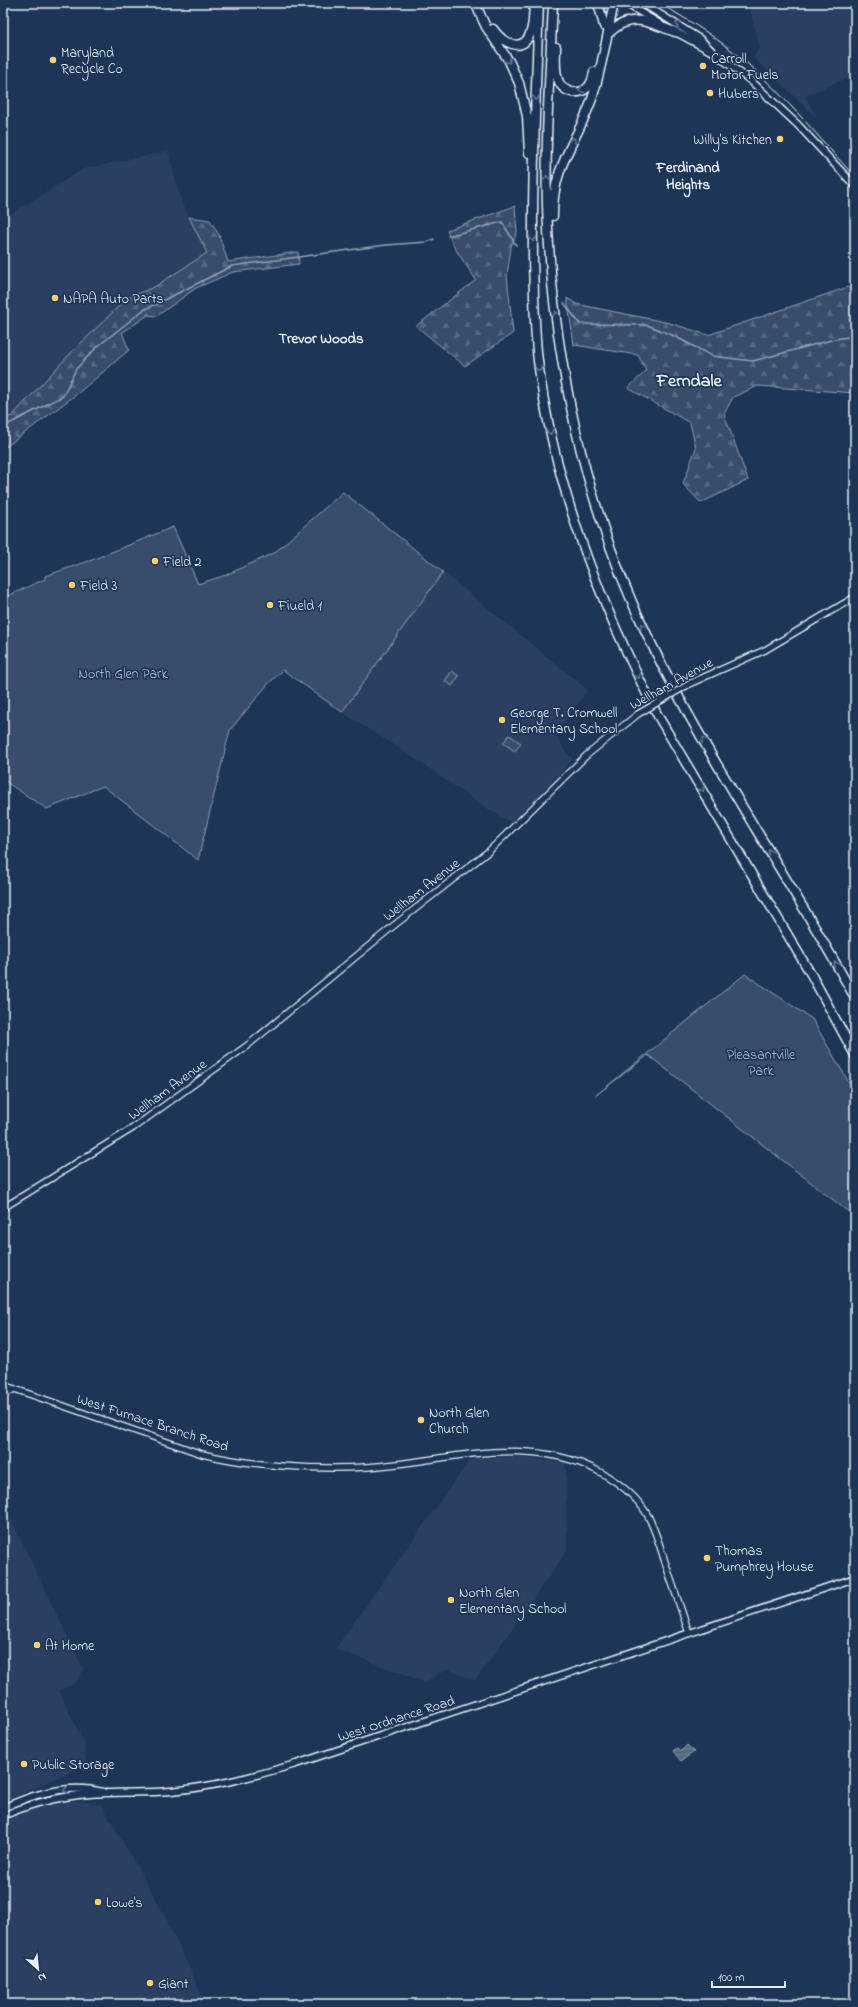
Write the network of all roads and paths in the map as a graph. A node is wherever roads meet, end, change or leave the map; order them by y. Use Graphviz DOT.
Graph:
graph roads {
  1 [pos="475,3"];
  2 [pos="481,3"];
  3 [pos="534,3"];
  4 [pos="539,3"];
  5 [pos="553,3"];
  6 [pos="598,3"];
  7 [pos="609,3"];
  8 [pos="614,3"];
  9 [pos="624,3"];
  10 [pos="642,3"];
  11 [pos="604,26"];
  12 [pos="675,32"];
  13 [pos="607,35"];
  14 [pos="714,53"];
  15 [pos="855,186"];
  16 [pos="533,200"];
  17 [pos="550,259"];
  18 [pos="855,597"];
  19 [pos="855,998"];
  20 [pos="855,1055"];
  21 [pos="3,1208"];
  22 [pos="3,1385"];
  23 [pos="14,1389"];
  24 [pos="3,1395"];
  25 [pos="855,1578"];
  26 [pos="689,1633"];
  27 [pos="105,1793"];
  28 [pos="3,1808"];
  29 [pos="3,1816"];
  1 -- 16 [label="highway, one-way"];
  2 -- 3 [label="highway"];
  4 -- 16 [label="highway, one-way"];
  11 -- 5 [label="highway, one-way"];
  17 -- 5 [label="highway, one-way"];
  6 -- 11 [label="highway"];
  7 -- 11 [label="highway"];
  8 -- 13 [label="highway"];
  9 -- 12 [label="main road"];
  14 -- 10 [label="main road, one-way"];
  12 -- 13 [label="highway"];
  12 -- 14 [label="main road"];
  17 -- 13 [label="highway, one-way"];
  14 -- 15 [label="main road"];
  16 -- 20 [label="highway, one-way"];
  19 -- 17 [label="highway, one-way"];
  18 -- 21 [label="street, Wellham Avenue, bridge"];
  22 -- 23 [label="street, West Furnace Branch Road"];
  23 -- 24 [label="street"];
  23 -- 26 [label="street, West Furnace Branch Road"];
  25 -- 26 [label="main road"];
  26 -- 27 [label="main road, West Ordnance Road"];
  27 -- 28 [label="main road, West Ordnance Road, one-way"];
  27 -- 29 [label="main road, West Ordnance Road"];
}
